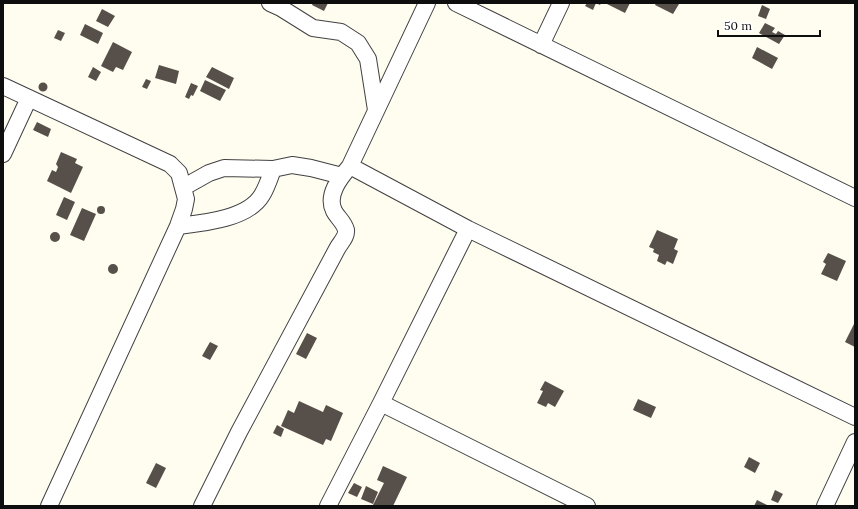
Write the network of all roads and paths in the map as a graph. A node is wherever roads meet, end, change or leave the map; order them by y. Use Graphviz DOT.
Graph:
graph roads {
  1 [pos="427,3"];
  2 [pos="456,3"];
  3 [pos="561,3"];
  4 [pos="278,5"];
  5 [pos="541,45"];
  6 [pos="3,86"];
  7 [pos="29,98"];
  8 [pos="376,110"];
  9 [pos="3,154"];
  10 [pos="273,169"];
  11 [pos="346,171"];
  12 [pos="184,187"];
  13 [pos="855,198"];
  14 [pos="178,226"];
  15 [pos="468,228"];
  16 [pos="381,403"];
  17 [pos="855,417"];
  18 [pos="855,442"];
  19 [pos="49,506"];
  20 [pos="202,506"];
  21 [pos="328,506"];
  22 [pos="587,506"];
  23 [pos="825,506"];
  1 -- 8 [label="street"];
  2 -- 5 [label="street"];
  3 -- 5 [label="street"];
  4 -- 8 [label="street"];
  5 -- 13 [label="street"];
  6 -- 7 [label="street"];
  7 -- 9 [label="street"];
  7 -- 12 [label="street"];
  8 -- 11 [label="street"];
  10 -- 11 [label="street"];
  10 -- 12 [label="street"];
  10 -- 14 [label="street"];
  11 -- 15 [label="street"];
  11 -- 20 [label="street"];
  12 -- 14 [label="street"];
  14 -- 19 [label="street"];
  15 -- 16 [label="street"];
  15 -- 17 [label="street"];
  16 -- 21 [label="street"];
  16 -- 22 [label="street"];
  18 -- 23 [label="street"];
}
